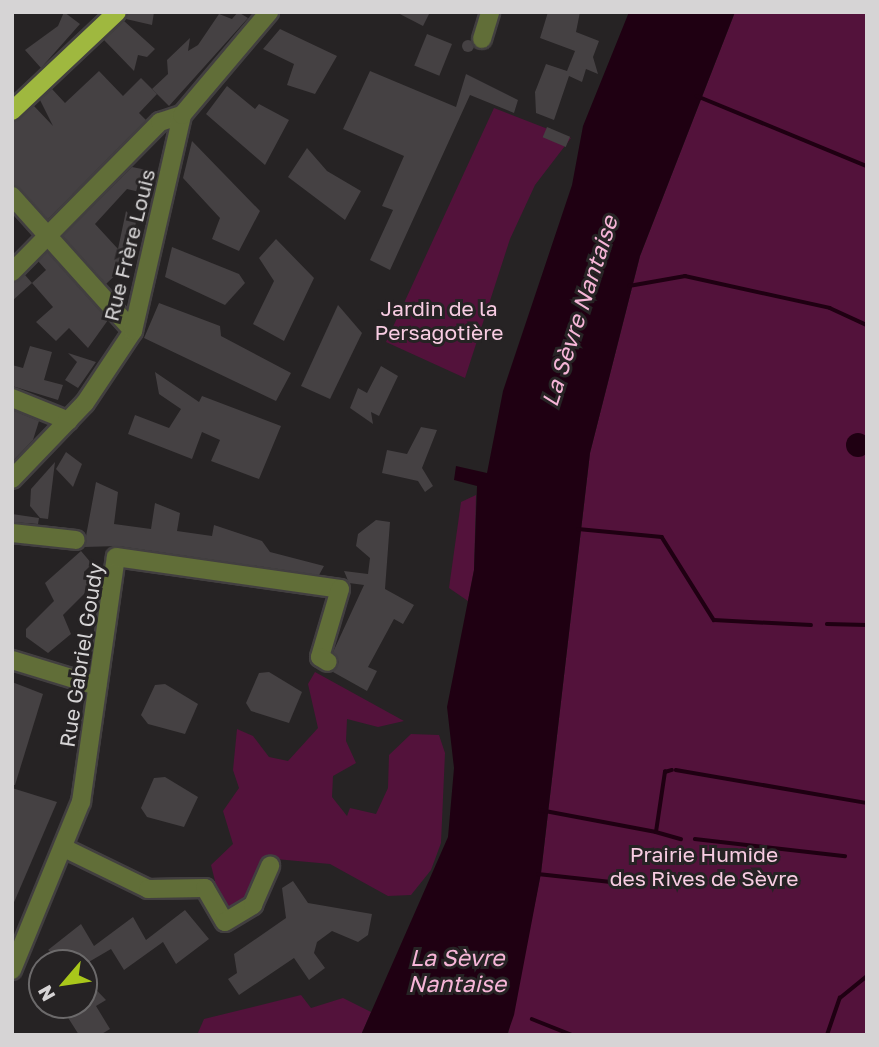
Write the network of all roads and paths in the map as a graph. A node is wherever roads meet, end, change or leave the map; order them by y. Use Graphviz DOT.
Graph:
graph roads {
  1 [pos="269,12"];
  2 [pos="490,12"];
  3 [pos="108,15"];
  4 [pos="482,39"];
  5 [pos="12,111"];
  6 [pos="182,115"];
  7 [pos="12,196"];
  8 [pos="50,237"];
  9 [pos="12,272"];
  10 [pos="133,331"];
  11 [pos="12,398"];
  12 [pos="69,421"];
  13 [pos="12,479"];
  14 [pos="12,533"];
  15 [pos="76,540"];
  16 [pos="12,660"];
  17 [pos="328,663"];
  18 [pos="97,686"];
  19 [pos="64,848"];
  20 [pos="270,866"];
  21 [pos="12,970"];
  1 -- 6 [label="street, Rue Frère Louis"];
  2 -- 4 [label="street"];
  3 -- 5 [label="main road"];
  6 -- 8 [label="street"];
  6 -- 10 [label="street, Rue Frère Louis"];
  7 -- 8 [label="street"];
  8 -- 9 [label="street"];
  8 -- 10 [label="street"];
  10 -- 12 [label="street, Rue Frère Louis"];
  11 -- 12 [label="street"];
  12 -- 13 [label="street, Rue Frère Louis"];
  14 -- 15 [label="street"];
  16 -- 18 [label="street"];
  17 -- 18 [label="street, Rue Gabriel Goudy"];
  18 -- 19 [label="street, Rue Gabriel Goudy"];
  19 -- 20 [label="street"];
  19 -- 21 [label="street, Rue Gabriel Goudy"];
}
